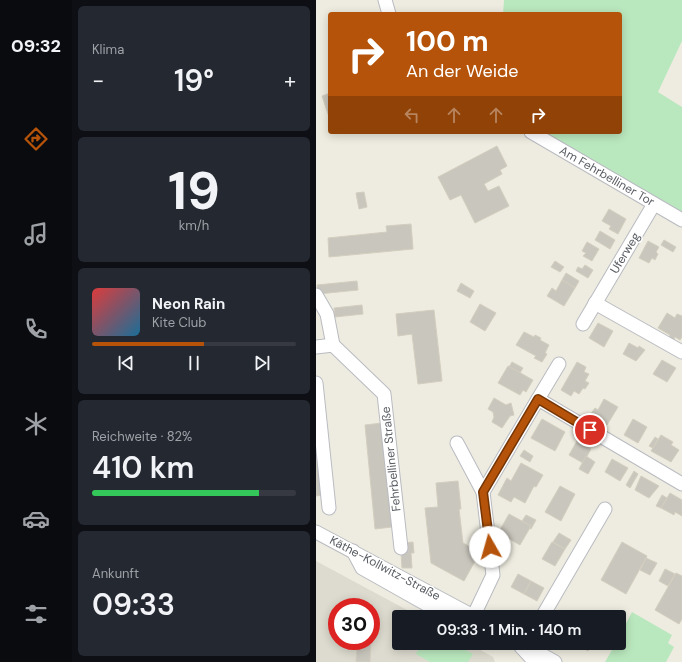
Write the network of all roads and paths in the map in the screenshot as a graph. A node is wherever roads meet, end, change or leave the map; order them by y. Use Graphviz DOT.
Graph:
graph roads {
  1 [pos="385,0"];
  2 [pos="388,12"];
  3 [pos="534,134"];
  4 [pos="654,204"];
  5 [pos="682,220"];
  6 [pos="316,295"];
  7 [pos="595,303"];
  8 [pos="583,324"];
  9 [pos="333,345"];
  10 [pos="316,347"];
  11 [pos="682,352"];
  12 [pos="559,364"];
  13 [pos="316,383"];
  14 [pos="538,399"];
  15 [pos="457,443"];
  16 [pos="682,484"];
  17 [pos="483,492"];
  18 [pos="329,508"];
  19 [pos="605,509"];
  20 [pos="316,533"];
  21 [pos="400,548"];
  22 [pos="353,551"];
  23 [pos="437,610"];
  24 [pos="461,610"];
  25 [pos="477,610"];
  26 [pos="546,610"];
  27 [pos="527,650"];
  28 [pos="534,650"];
  29 [pos="535,662"];
  30 [pos="555,662"];
  1 -- 2 [label="street"];
  3 -- 4 [label="street, Am Fehrbelliner Tor"];
  4 -- 5 [label="street, Am Fehrbelliner Tor"];
  4 -- 7 [label="street, Uferweg"];
  6 -- 9 [label="street"];
  7 -- 8 [label="street, Uferweg"];
  7 -- 11 [label="street"];
  9 -- 10 [label="street"];
  9 -- 21 [label="street, Fehrbelliner Straße"];
  12 -- 14 [label="street"];
  13 -- 18 [label="street"];
  14 -- 16 [label="street"];
  14 -- 17 [label="street"];
  15 -- 17 [label="street"];
  17 -- 25 [label="street"];
  19 -- 26 [label="street"];
  20 -- 22 [label="street, Käthe-Kollwitz-Straße"];
  22 -- 23 [label="street"];
  22 -- 24 [label="street, Käthe-Kollwitz-Straße"];
  27 -- 29 [label="street"];
  28 -- 30 [label="street"];
}
